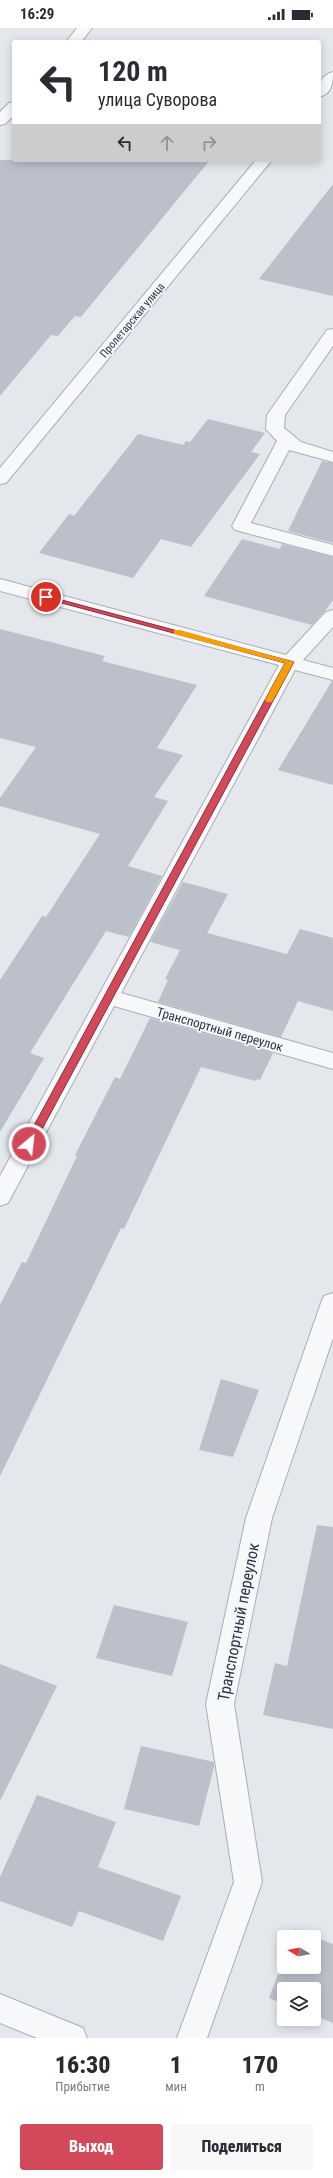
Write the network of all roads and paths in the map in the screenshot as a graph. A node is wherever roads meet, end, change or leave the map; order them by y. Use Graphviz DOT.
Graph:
graph roads {
  1 [pos="86,28"];
  2 [pos="74,40"];
  3 [pos="333,76"];
  4 [pos="321,91"];
  5 [pos="12,108"];
  6 [pos="0,121"];
  7 [pos="262,162"];
  8 [pos="333,334"];
  9 [pos="285,442"];
  10 [pos="333,457"];
  11 [pos="0,479"];
  12 [pos="333,551"];
  13 [pos="0,585"];
  14 [pos="333,616"];
  15 [pos="290,662"];
  16 [pos="333,674"];
  17 [pos="108,997"];
  18 [pos="333,1061"];
  19 [pos="0,1197"];
  20 [pos="333,1303"];
  21 [pos="0,2008"];
  22 [pos="72,2038"];
  23 [pos="192,2038"];
  1 -- 2 [label="street"];
  3 -- 4 [label="street"];
  5 -- 6 [label="street"];
  7 -- 11 [label="street, Пролетарская улица"];
  8 -- 9 [label="street"];
  9 -- 10 [label="street"];
  9 -- 12 [label="street"];
  13 -- 15 [label="street"];
  14 -- 15 [label="street"];
  15 -- 16 [label="street"];
  15 -- 17 [label="street"];
  17 -- 18 [label="street, Транспортный переулок"];
  17 -- 19 [label="street"];
  20 -- 23 [label="street, Транспортный переулок"];
  21 -- 22 [label="street"];
}
